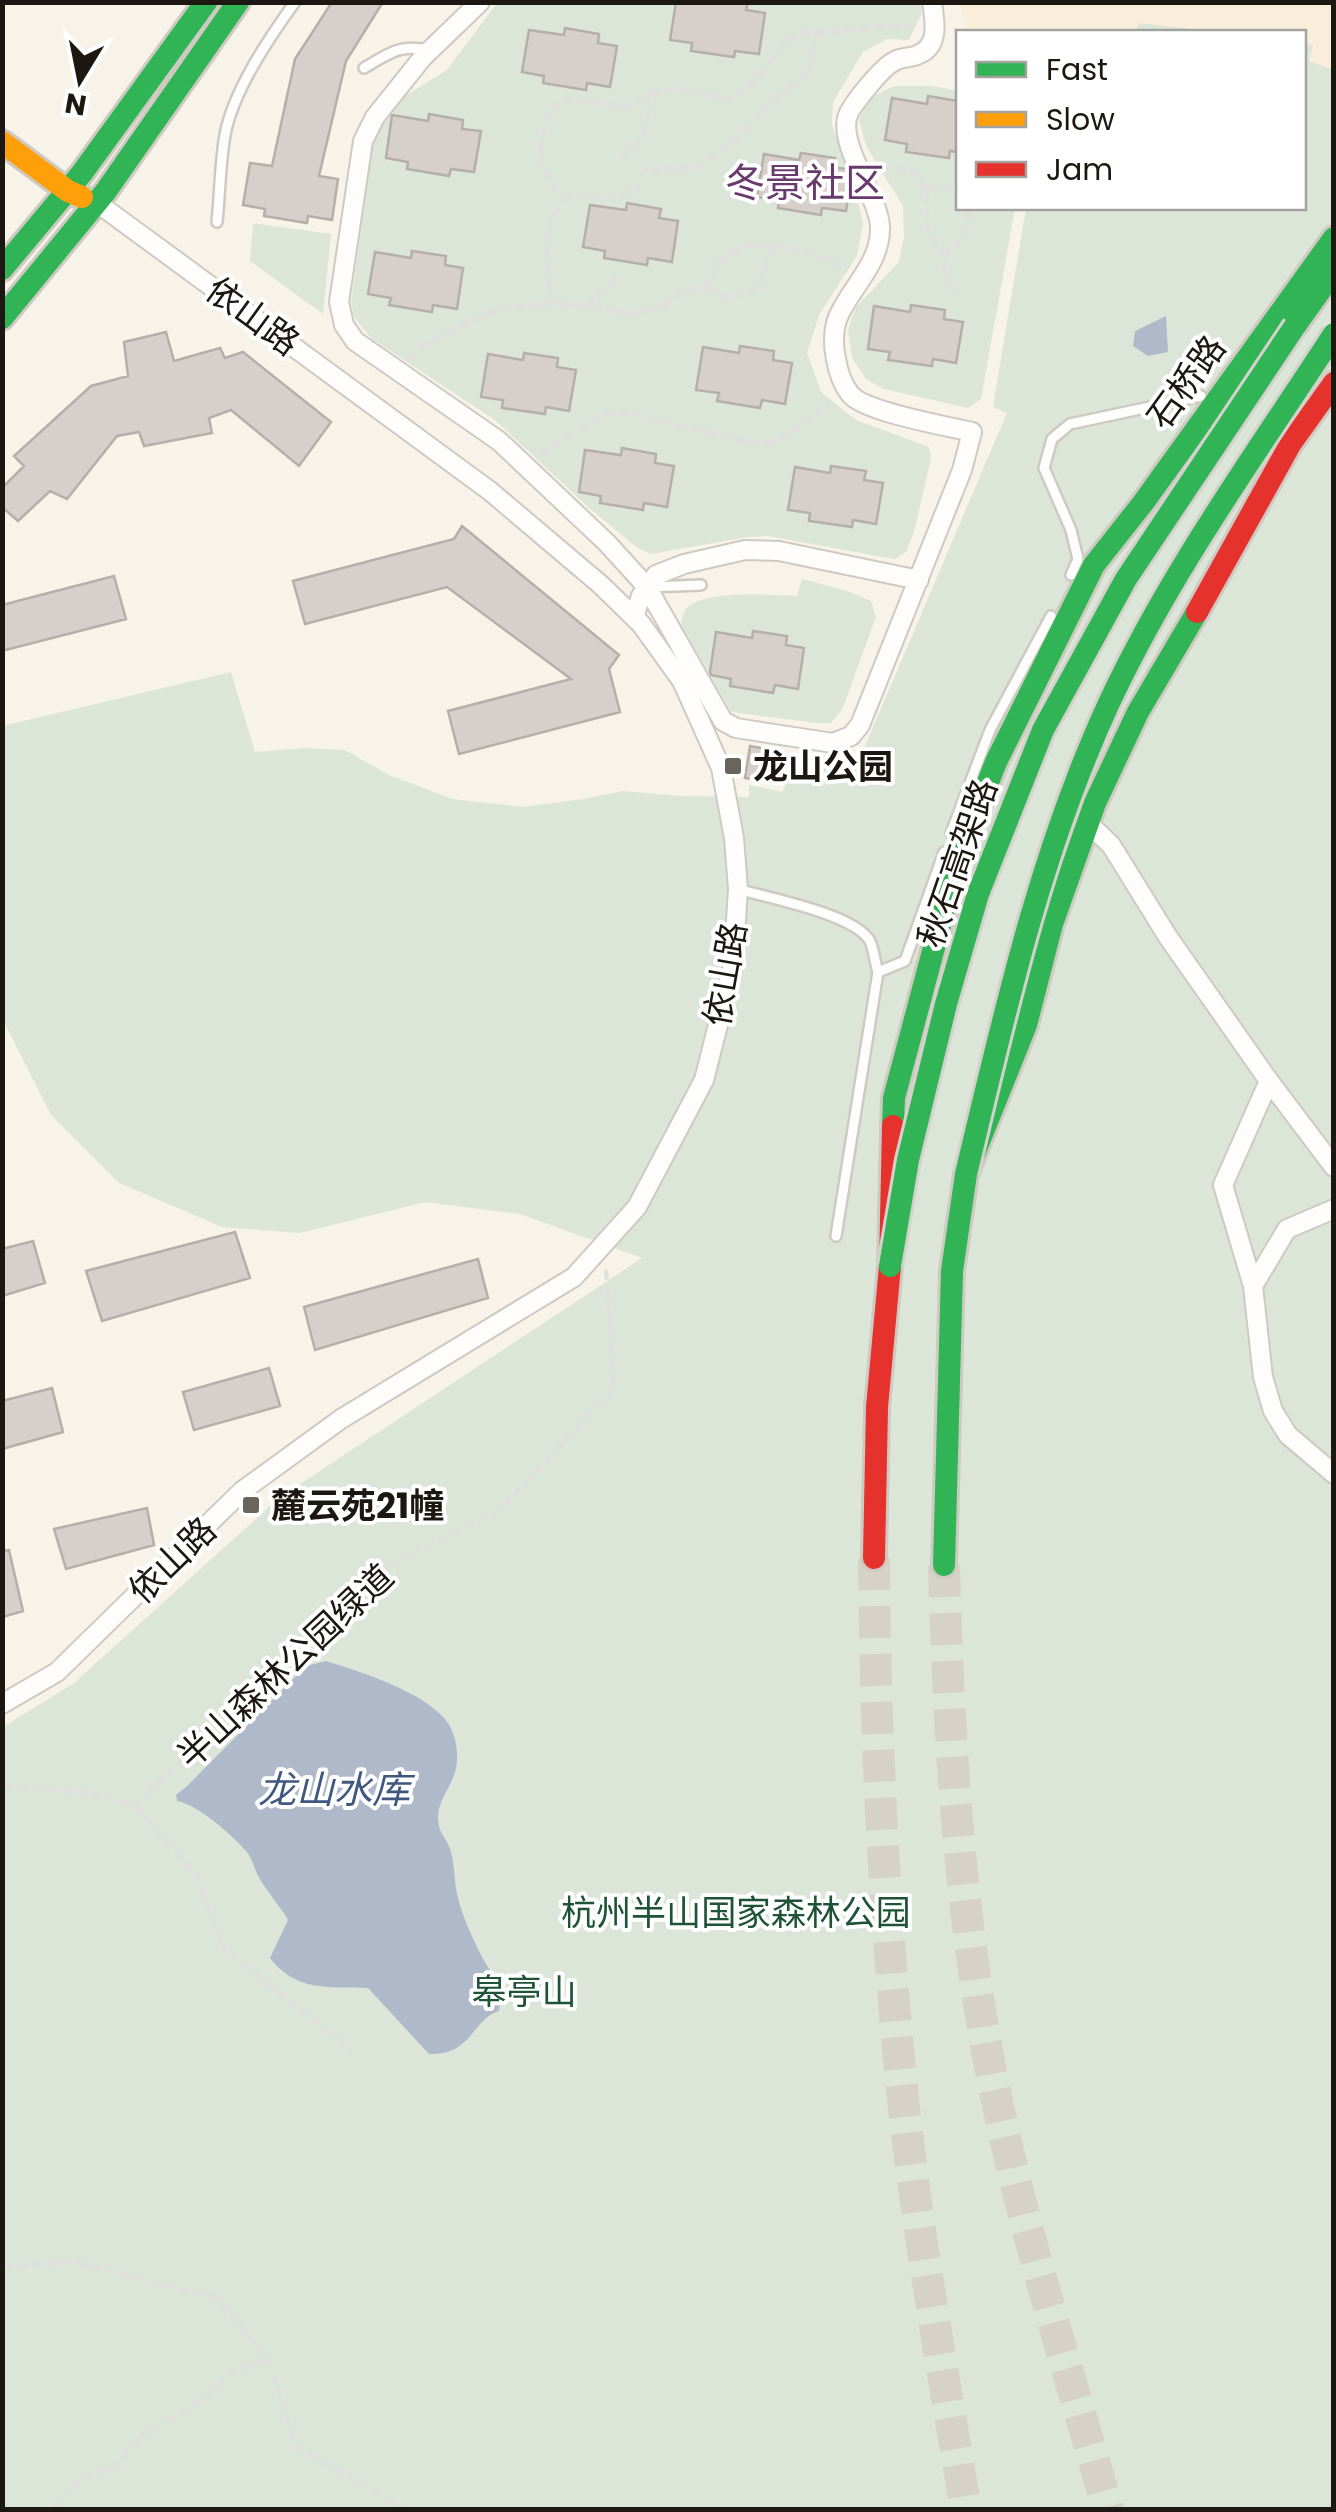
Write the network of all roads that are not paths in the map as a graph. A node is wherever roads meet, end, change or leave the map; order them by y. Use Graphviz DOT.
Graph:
graph roads {
  1 [pos="206,2"];
  2 [pos="238,2"];
  3 [pos="296,2"];
  4 [pos="480,2"];
  5 [pos="932,2"];
  6 [pos="430,50"];
  7 [pos="364,68"];
  8 [pos="2,142"];
  9 [pos="68,191"];
  10 [pos="96,202"];
  11 [pos="218,222"];
  12 [pos="1334,238"];
  13 [pos="2,269"];
  14 [pos="1334,271"];
  15 [pos="2,318"];
  16 [pos="1334,334"];
  17 [pos="1334,382"];
  18 [pos="1201,396"];
  19 [pos="919,580"];
  20 [pos="1068,583"];
  21 [pos="701,585"];
  22 [pos="647,586"];
  23 [pos="1060,600"];
  24 [pos="634,617"];
  25 [pos="1088,823"];
  26 [pos="738,889"];
  27 [pos="878,972"];
  28 [pos="1270,1081"];
  29 [pos="1334,1167"];
  30 [pos="966,1174"];
  31 [pos="1334,1209"];
  32 [pos="836,1236"];
  33 [pos="890,1266"];
  34 [pos="1253,1286"];
  35 [pos="1334,1474"];
  36 [pos="874,1558"];
  37 [pos="944,1565"];
  38 [pos="2,1704"];
  1 -- 9 [label="main road"];
  2 -- 10 [label="main road"];
  3 -- 11 [label="lane"];
  4 -- 6 [label="street"];
  5 -- 19 [label="street"];
  6 -- 7 [label="lane"];
  6 -- 22 [label="street"];
  8 -- 9 [label="main road"];
  9 -- 10 [label="main road"];
  9 -- 13 [label="main road"];
  10 -- 15 [label="main road"];
  10 -- 24 [label="street, 依山路"];
  12 -- 33 [label="main road, 石桥路, bridge"];
  14 -- 33 [label="main road, 秋石高架路, bridge"];
  16 -- 30 [label="main road, bridge"];
  17 -- 25 [label="main road"];
  18 -- 20 [label="lane"];
  19 -- 22 [label="street"];
  19 -- 22 [label="street"];
  21 -- 22 [label="lane"];
  22 -- 24 [label="street"];
  23 -- 27 [label="lane"];
  24 -- 26 [label="street, 依山路"];
  25 -- 28 [label="street"];
  25 -- 30 [label="main road, bridge"];
  26 -- 27 [label="lane"];
  26 -- 38 [label="street, 依山路"];
  27 -- 32 [label="lane"];
  28 -- 29 [label="street"];
  28 -- 34 [label="street"];
  30 -- 37 [label="main road"];
  31 -- 34 [label="street"];
  33 -- 36 [label="main road, 秋石高架路"];
  34 -- 35 [label="street"];
}
